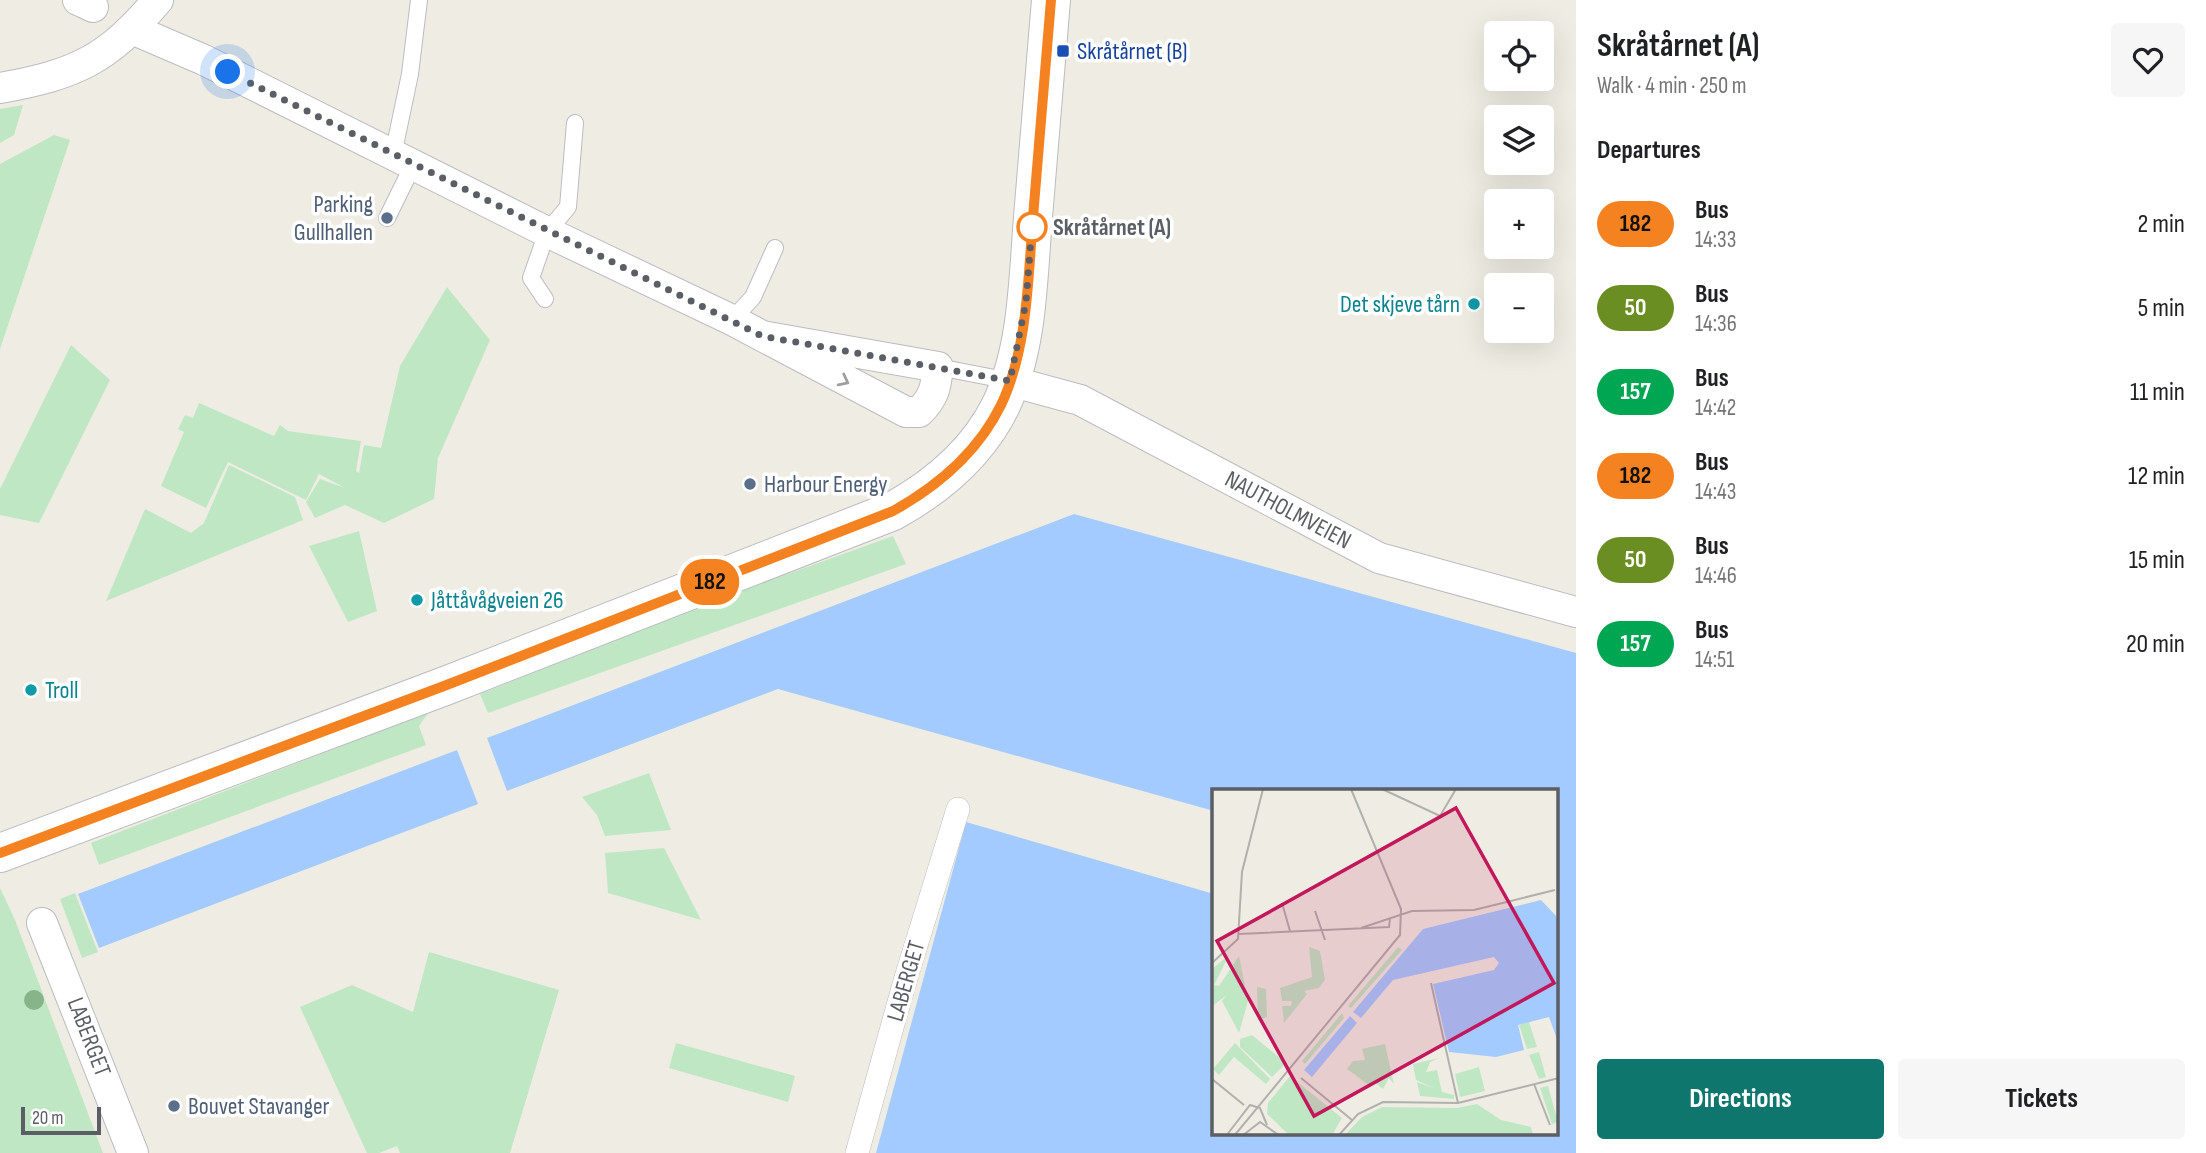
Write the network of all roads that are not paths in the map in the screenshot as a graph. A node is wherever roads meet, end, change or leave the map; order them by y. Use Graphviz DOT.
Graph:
graph roads {
  1 [pos="158,0"];
  2 [pos="419,0"];
  3 [pos="1051,0"];
  4 [pos="132,29"];
  5 [pos="0,88"];
  6 [pos="575,123"];
  7 [pos="403,160"];
  8 [pos="387,218"];
  9 [pos="547,232"];
  10 [pos="775,248"];
  11 [pos="545,299"];
  12 [pos="732,320"];
  13 [pos="762,336"];
  14 [pos="938,367"];
  15 [pos="1010,381"];
  16 [pos="1576,612"];
  17 [pos="958,809"];
  18 [pos="0,853"];
  19 [pos="42,923"];
  20 [pos="133,1153"];
  21 [pos="857,1153"];
  1 -- 4 [label="street"];
  2 -- 7 [label="lane"];
  3 -- 15 [label="street"];
  4 -- 5 [label="street"];
  4 -- 7 [label="street"];
  6 -- 9 [label="lane"];
  7 -- 8 [label="lane"];
  7 -- 9 [label="street"];
  9 -- 11 [label="lane"];
  9 -- 12 [label="street"];
  10 -- 12 [label="lane"];
  12 -- 13 [label="street"];
  13 -- 14 [label="street"];
  13 -- 14 [label="street, one-way"];
  14 -- 15 [label="lane"];
  15 -- 16 [label="street, NAUTHOLMVEIEN"];
  15 -- 18 [label="street"];
  17 -- 21 [label="street, LABERGET"];
  19 -- 20 [label="street, LABERGET"];
}
